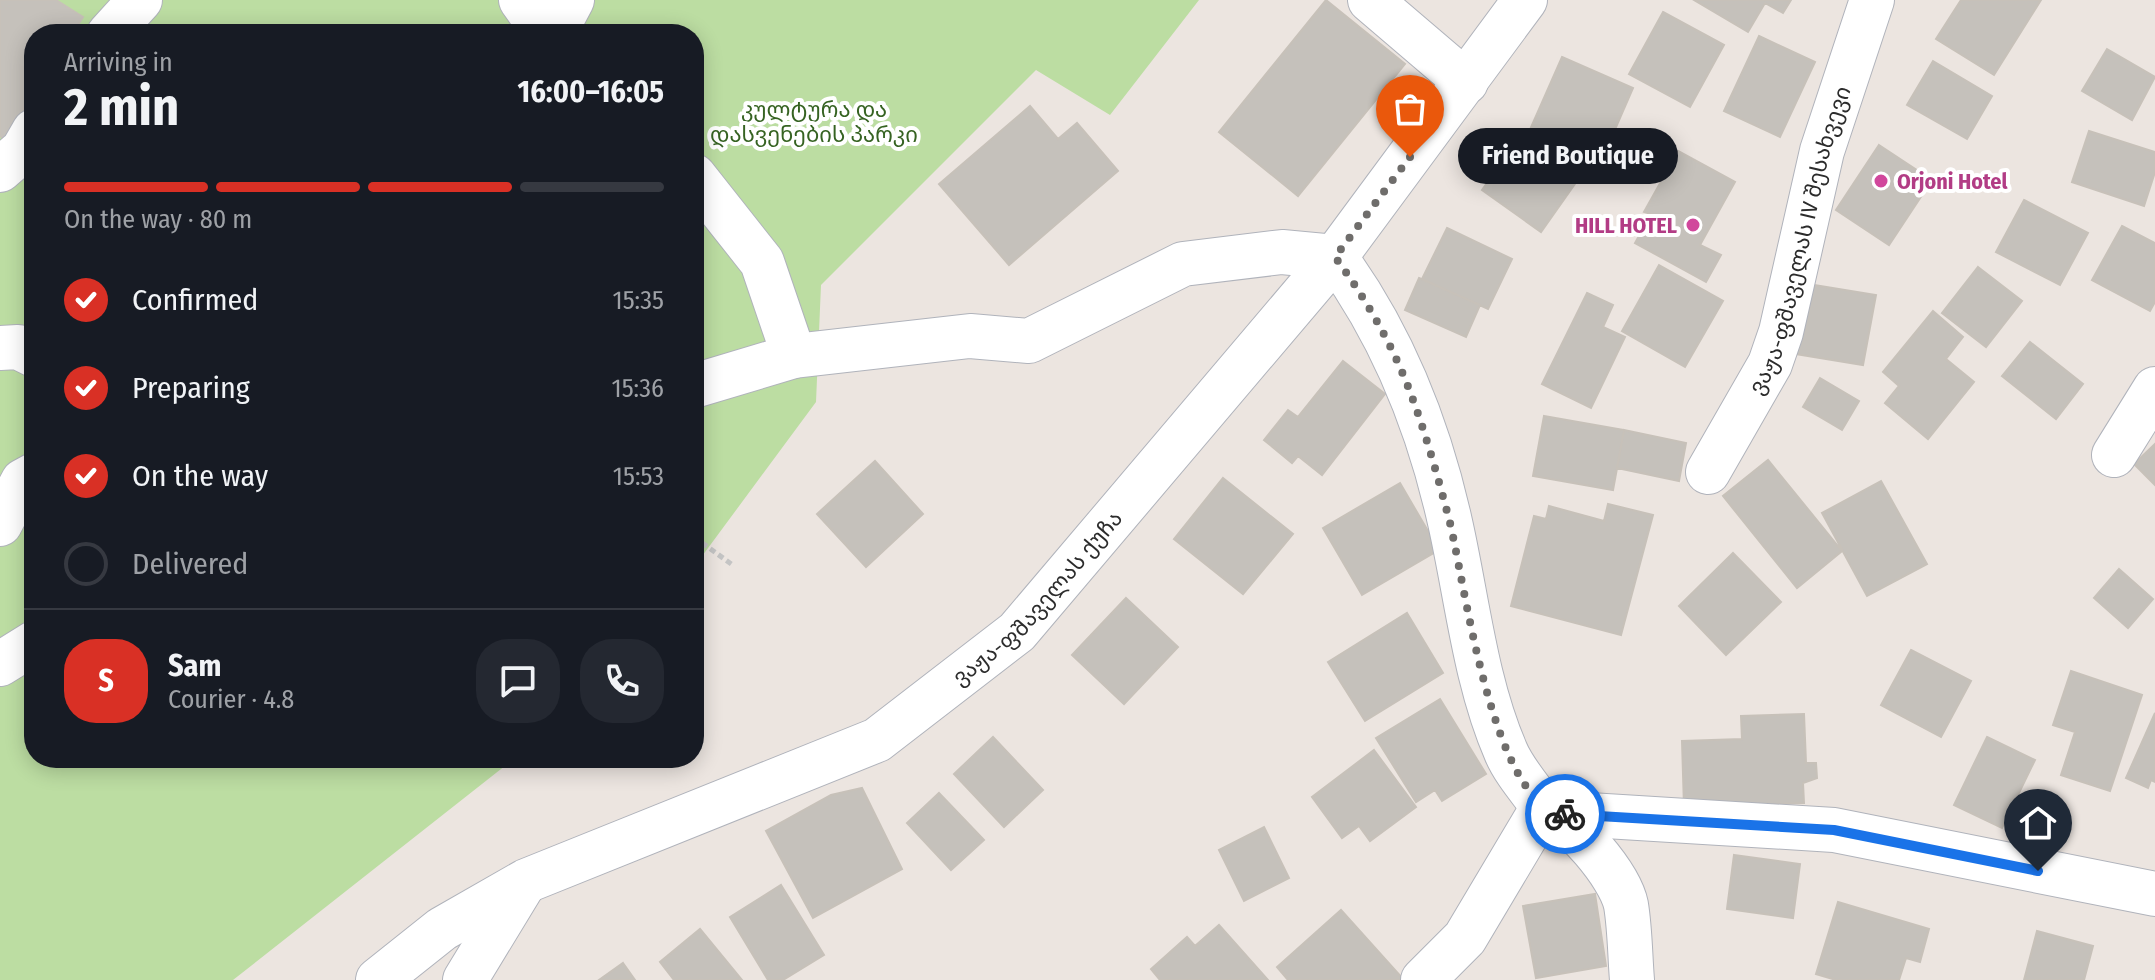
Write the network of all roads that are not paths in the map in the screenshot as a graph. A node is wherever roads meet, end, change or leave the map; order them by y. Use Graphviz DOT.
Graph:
graph roads {
  1 [pos="140,0"];
  2 [pos="521,0"];
  3 [pos="572,0"];
  4 [pos="1370,0"];
  5 [pos="1525,0"];
  6 [pos="1872,0"];
  7 [pos="118,24"];
  8 [pos="538,24"];
  9 [pos="559,24"];
  10 [pos="1466,82"];
  11 [pos="24,148"];
  12 [pos="0,170"];
  13 [pos="704,189"];
  14 [pos="1335,257"];
  15 [pos="0,348"];
  16 [pos="24,350"];
  17 [pos="794,356"];
  18 [pos="704,383"];
  19 [pos="2155,389"];
  20 [pos="2114,455"];
  21 [pos="1708,472"];
  22 [pos="24,480"];
  23 [pos="0,524"];
  24 [pos="24,649"];
  25 [pos="0,664"];
  26 [pos="1550,810"];
  27 [pos="526,881"];
  28 [pos="2155,894"];
  29 [pos="378,980"];
  30 [pos="465,980"];
  31 [pos="1423,980"];
  32 [pos="1632,980"];
  1 -- 7 [label="street"];
  2 -- 8 [label="street"];
  3 -- 9 [label="street"];
  4 -- 10 [label="street"];
  5 -- 10 [label="street, ვაჟა-ფშაველას ქუჩა"];
  6 -- 21 [label="street, ვაჟა-ფშაველას IV შესახვევი"];
  10 -- 14 [label="street, ვაჟა-ფშაველას ქუჩა"];
  11 -- 12 [label="street"];
  13 -- 17 [label="street"];
  14 -- 17 [label="street"];
  14 -- 26 [label="street"];
  14 -- 27 [label="street, ვაჟა-ფშაველას ქუჩა"];
  15 -- 16 [label="street"];
  17 -- 18 [label="street"];
  19 -- 20 [label="street"];
  22 -- 23 [label="street"];
  24 -- 25 [label="street"];
  26 -- 28 [label="street"];
  26 -- 31 [label="street"];
  26 -- 32 [label="street"];
  27 -- 29 [label="street, ვაჟა-ფშაველას ქუჩა"];
  27 -- 30 [label="street"];
}
